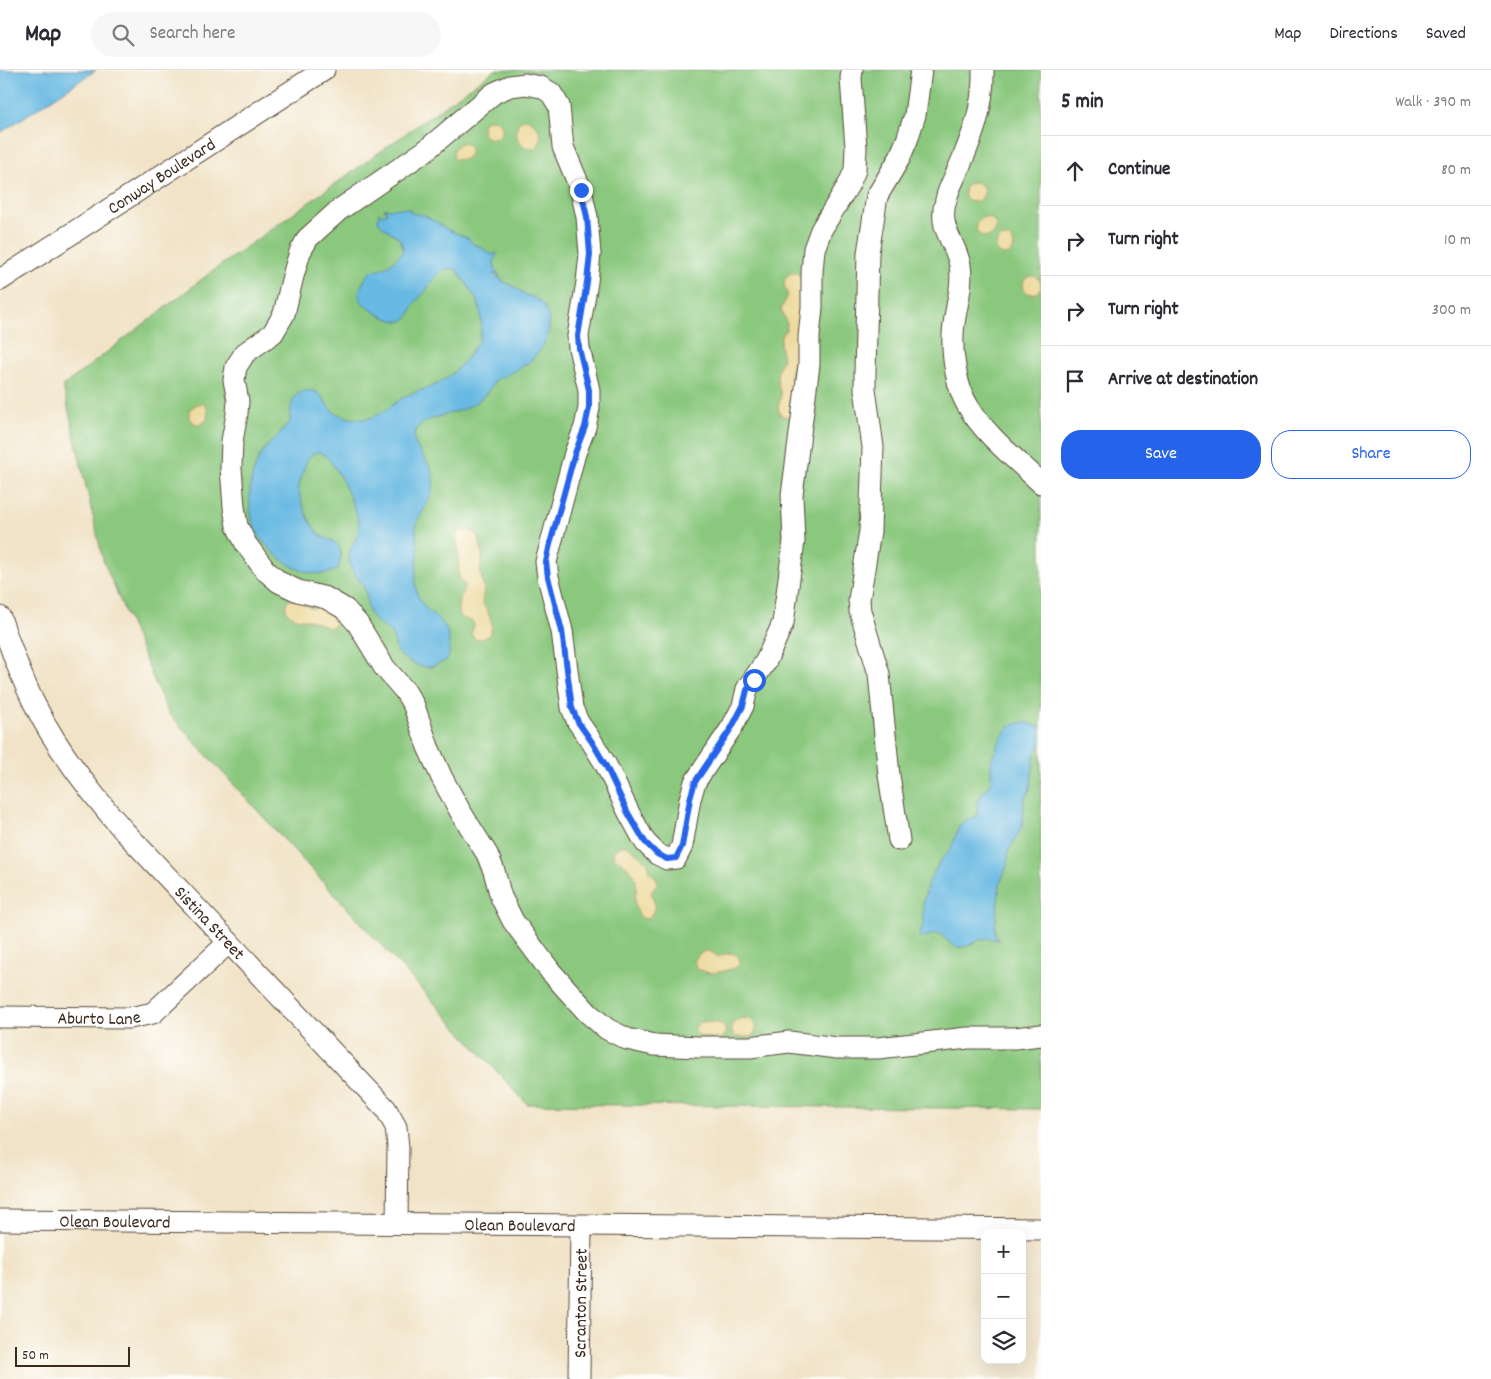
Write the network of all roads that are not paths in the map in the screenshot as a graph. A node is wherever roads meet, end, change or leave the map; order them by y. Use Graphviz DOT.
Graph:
graph roads {
  1 [pos="324,70"];
  2 [pos="852,70"];
  3 [pos="921,70"];
  4 [pos="983,70"];
  5 [pos="0,280"];
  6 [pos="1041,483"];
  7 [pos="0,618"];
  8 [pos="899,840"];
  9 [pos="229,942"];
  10 [pos="0,1017"];
  11 [pos="1041,1035"];
  12 [pos="0,1220"];
  13 [pos="397,1223"];
  14 [pos="581,1226"];
  15 [pos="1041,1229"];
  16 [pos="579,1379"];
  1 -- 5 [label="street, Conway Boulevard"];
  2 -- 11 [label="street"];
  3 -- 8 [label="street"];
  4 -- 6 [label="street"];
  7 -- 9 [label="street, Sistina Street"];
  9 -- 10 [label="street, Aburto Lane"];
  9 -- 13 [label="street, Sistina Street"];
  12 -- 13 [label="street, Olean Boulevard"];
  13 -- 14 [label="street, Olean Boulevard"];
  14 -- 15 [label="street, Olean Boulevard"];
  14 -- 16 [label="street, Scranton Street"];
}
